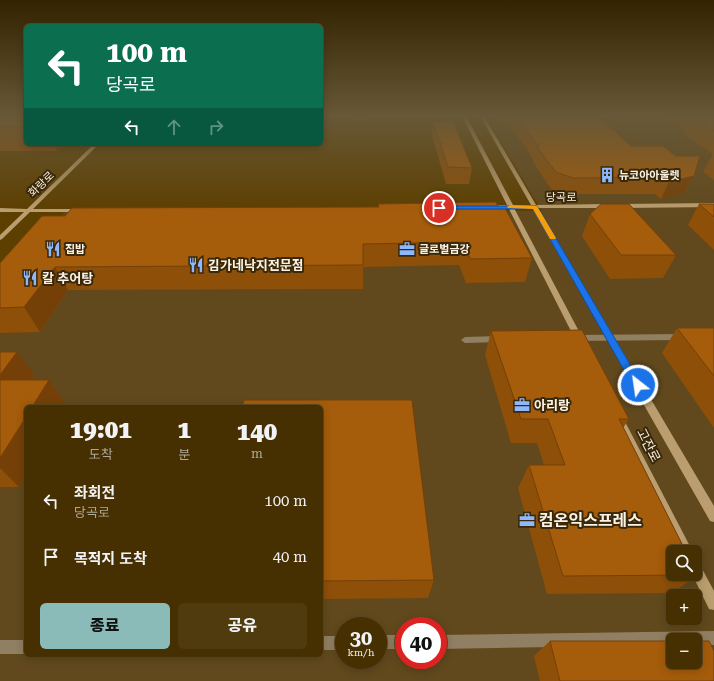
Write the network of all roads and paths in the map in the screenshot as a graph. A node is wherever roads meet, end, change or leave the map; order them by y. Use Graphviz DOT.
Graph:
graph roads {
  1 [pos="93,148"];
  2 [pos="480,148"];
  3 [pos="501,148"];
  4 [pos="714,205"];
  5 [pos="484,207"];
  6 [pos="511,207"];
  7 [pos="535,207"];
  8 [pos="0,210"];
  9 [pos="28,211"];
  10 [pos="83,211"];
  11 [pos="0,238"];
  12 [pos="687,337"];
  13 [pos="563,338"];
  14 [pos="611,338"];
  15 [pos="510,339"];
  16 [pos="465,340"];
  17 [pos="580,341"];
  18 [pos="613,407"];
  19 [pos="714,517"];
  20 [pos="683,545"];
  21 [pos="702,581"];
  22 [pos="714,604"];
  23 [pos="714,638"];
  24 [pos="447,642"];
  25 [pos="323,643"];
  26 [pos="335,643"];
  27 [pos="24,646"];
  28 [pos="0,647"];
  1 -- 9 [label="street, 화랑로"];
  2 -- 6 [label="street"];
  3 -- 7 [label="street, 고잔로"];
  4 -- 7 [label="street, 당곡로"];
  5 -- 6 [label="street, 당곡로"];
  6 -- 7 [label="street, 당곡로"];
  6 -- 17 [label="street"];
  7 -- 14 [label="street, 고잔로"];
  8 -- 9 [label="street"];
  9 -- 10 [label="street"];
  9 -- 11 [label="street, 화랑로"];
  12 -- 14 [label="street"];
  13 -- 17 [label="street"];
  14 -- 17 [label="street"];
  14 -- 19 [label="street, 고잔로"];
  15 -- 16 [label="street"];
  18 -- 20 [label="street, 고잔로"];
  21 -- 22 [label="street"];
  23 -- 24 [label="street"];
  25 -- 26 [label="street"];
  27 -- 28 [label="street"];
}
